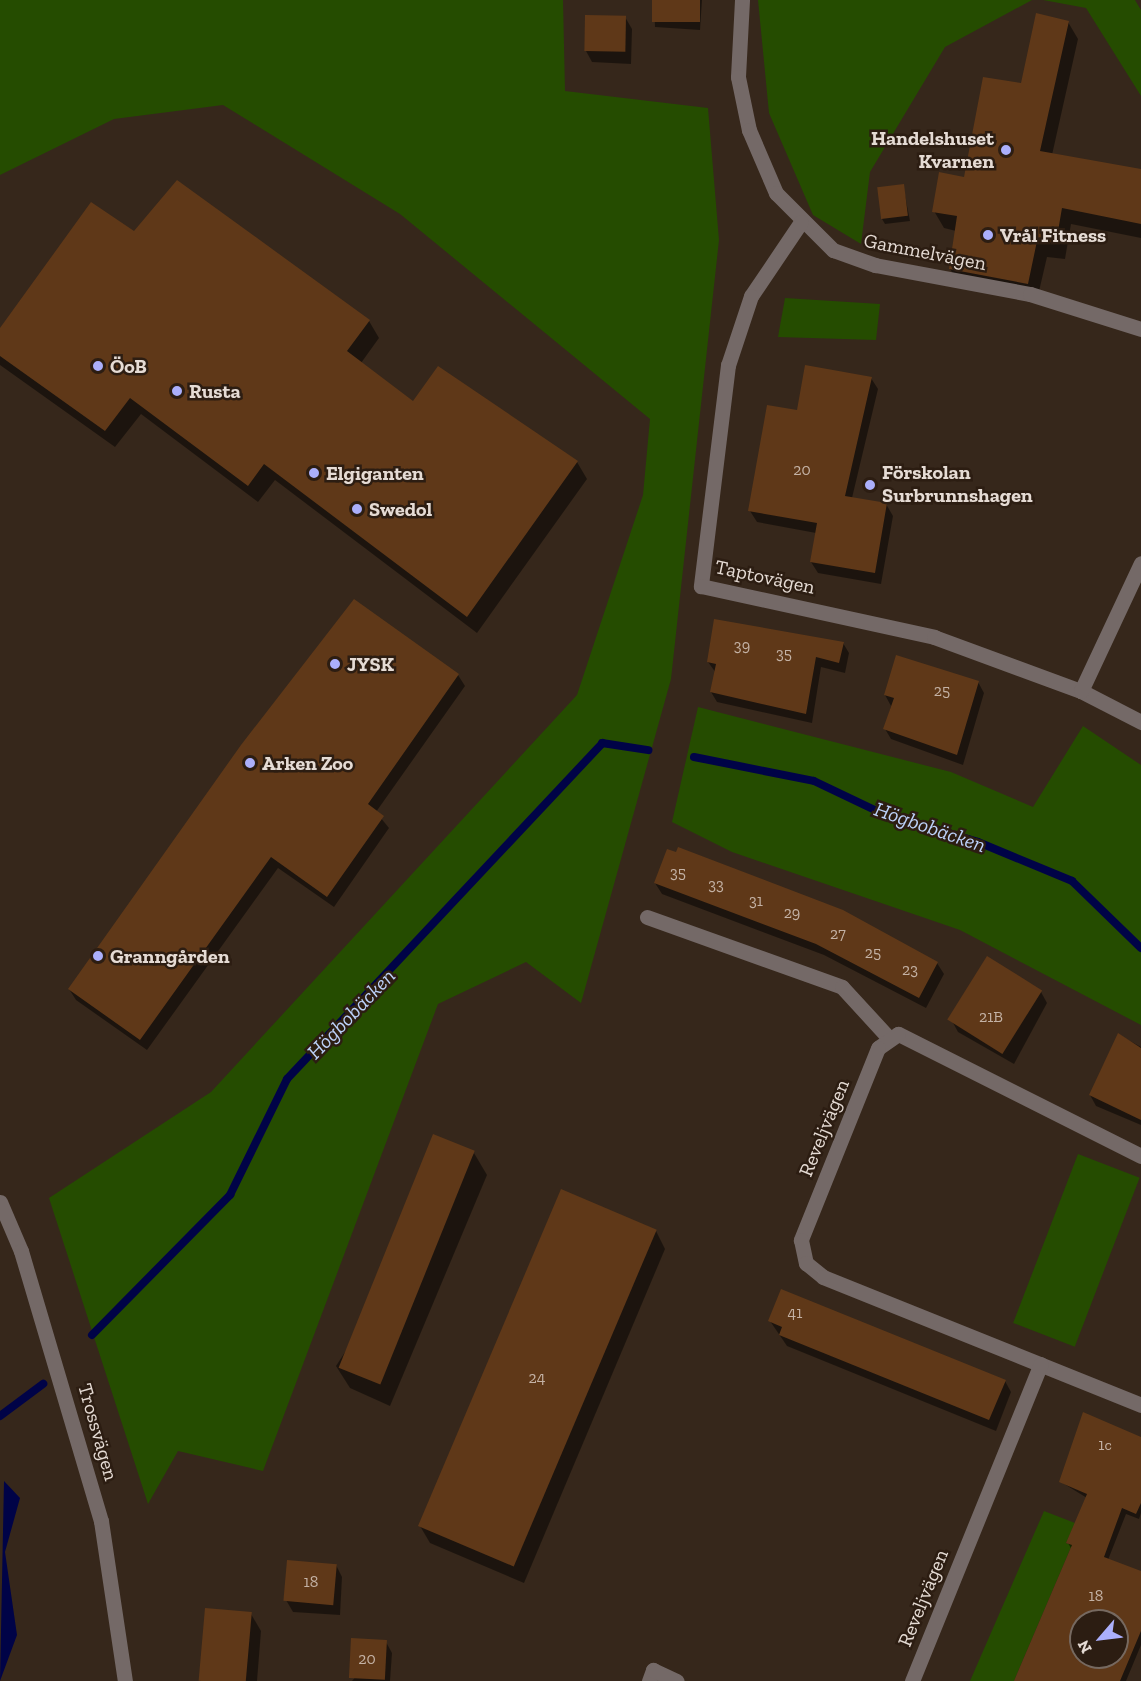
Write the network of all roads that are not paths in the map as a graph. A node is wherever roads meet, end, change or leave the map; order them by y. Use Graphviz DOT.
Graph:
graph roads {
  1 [pos="742,0"];
  2 [pos="801,222"];
  3 [pos="1141,329"];
  4 [pos="1141,563"];
  5 [pos="1081,691"];
  6 [pos="1141,722"];
  7 [pos="647,917"];
  8 [pos="888,1037"];
  9 [pos="1141,1156"];
  10 [pos="0,1202"];
  11 [pos="1041,1364"];
  12 [pos="1141,1405"];
  13 [pos="651,1676"];
  14 [pos="125,1681"];
  15 [pos="678,1681"];
  16 [pos="912,1681"];
  1 -- 2 [label="street, Gammelvägen"];
  2 -- 3 [label="street, Gammelvägen"];
  2 -- 5 [label="street, Taptovägen"];
  4 -- 5 [label="street"];
  5 -- 6 [label="street, Taptovägen"];
  7 -- 8 [label="street"];
  8 -- 9 [label="street"];
  8 -- 11 [label="street, Reveljvägen"];
  10 -- 14 [label="street, Trossvägen"];
  11 -- 12 [label="street, Reveljvägen"];
  11 -- 16 [label="street, Reveljvägen"];
  13 -- 15 [label="street"];
}
